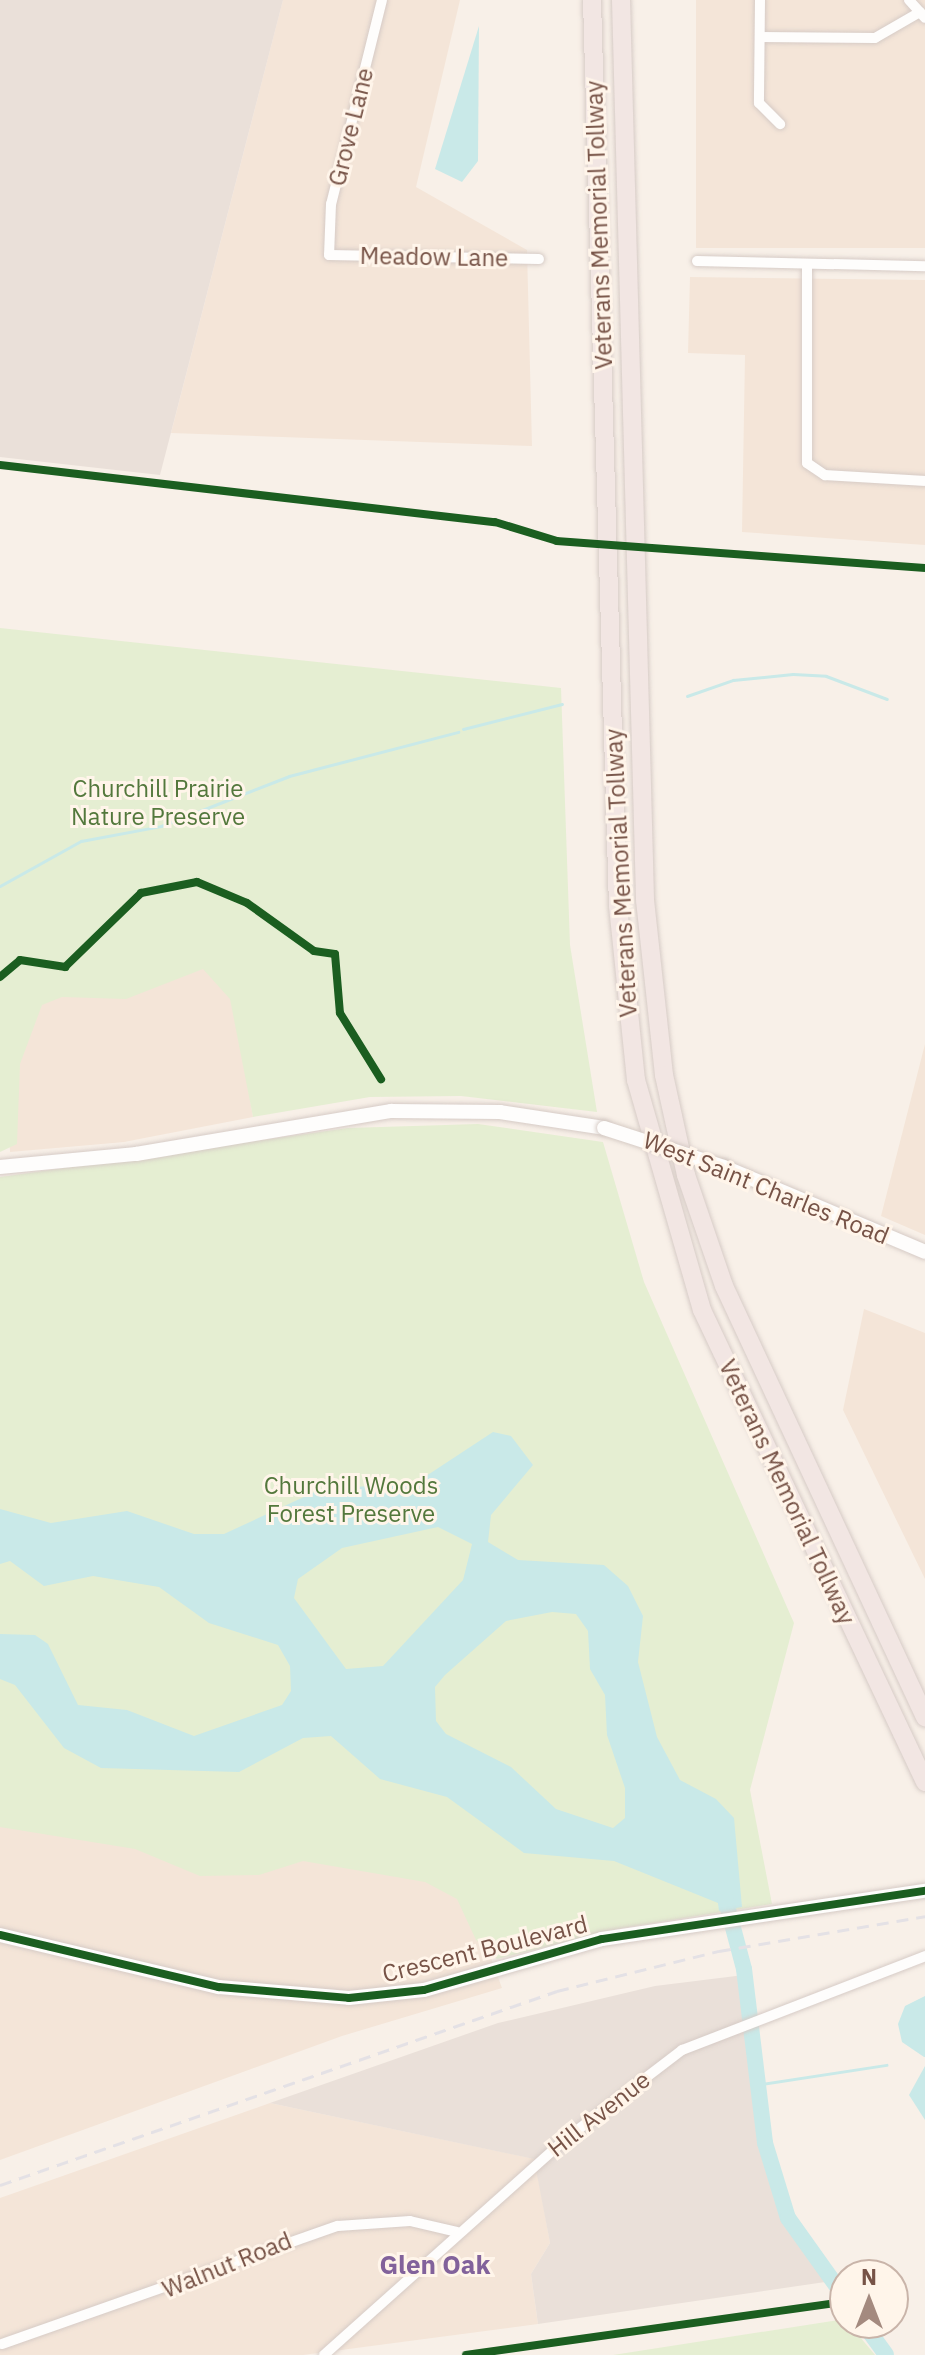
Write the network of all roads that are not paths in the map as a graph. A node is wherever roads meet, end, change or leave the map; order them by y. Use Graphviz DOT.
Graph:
graph roads {
  1 [pos="382,0"];
  2 [pos="590,0"];
  3 [pos="621,0"];
  4 [pos="760,0"];
  5 [pos="909,0"];
  6 [pos="923,15"];
  7 [pos="760,37"];
  8 [pos="780,124"];
  9 [pos="329,255"];
  10 [pos="539,259"];
  11 [pos="697,261"];
  12 [pos="807,264"];
  13 [pos="925,266"];
  14 [pos="925,481"];
  15 [pos="0,1167"];
  16 [pos="925,1252"];
  17 [pos="925,1718"];
  18 [pos="925,1782"];
  19 [pos="925,1891"];
  20 [pos="0,1935"];
  21 [pos="925,1956"];
  22 [pos="457,2232"];
  23 [pos="2,2344"];
  24 [pos="324,2355"];
  1 -- 9 [label="street, Grove Lane"];
  2 -- 18 [label="highway, Veterans Memorial Tollway"];
  3 -- 17 [label="highway, Veterans Memorial Tollway"];
  4 -- 7 [label="street"];
  5 -- 6 [label="street"];
  6 -- 7 [label="street"];
  7 -- 8 [label="street"];
  9 -- 10 [label="street, Meadow Lane"];
  11 -- 12 [label="street"];
  12 -- 13 [label="street"];
  12 -- 14 [label="street"];
  15 -- 16 [label="main road, West Saint Charles Road, bridge"];
  19 -- 20 [label="main road, Crescent Boulevard"];
  21 -- 22 [label="street, Hill Avenue"];
  22 -- 23 [label="street, Walnut Road"];
  22 -- 24 [label="street, Hill Avenue"];
}
